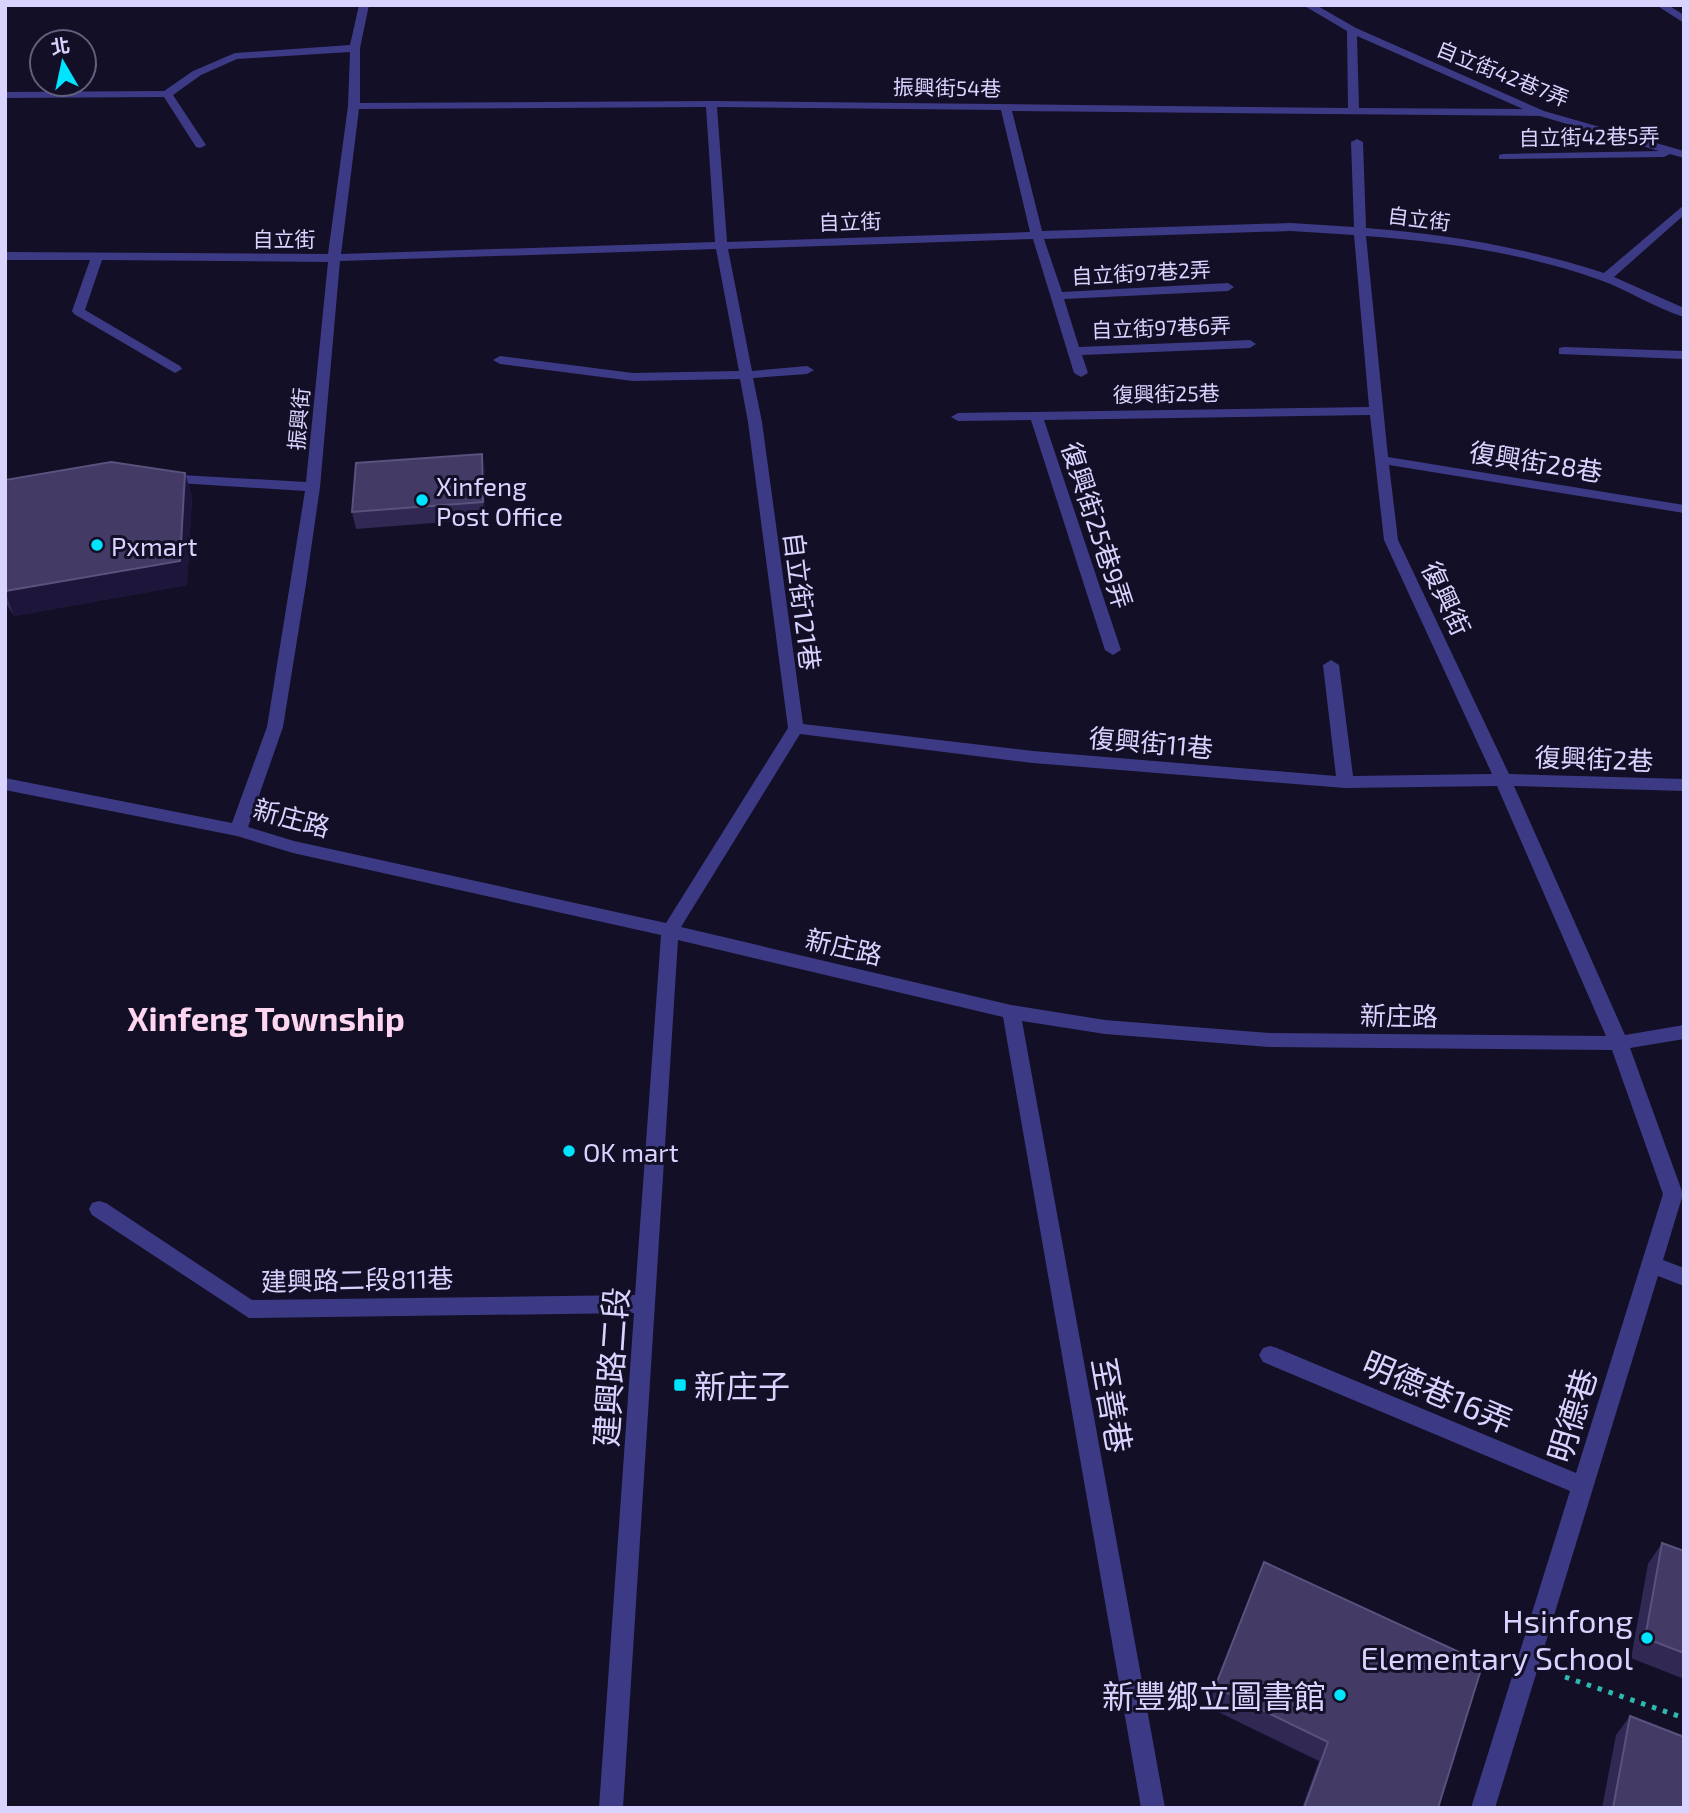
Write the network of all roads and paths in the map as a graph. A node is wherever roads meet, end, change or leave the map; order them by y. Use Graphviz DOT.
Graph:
graph roads {
  1 [pos="364,5"];
  2 [pos="1308,5"];
  3 [pos="1661,5"];
  4 [pos="1684,20"];
  5 [pos="1352,30"];
  6 [pos="355,48"];
  7 [pos="167,94"];
  8 [pos="5,95"];
  9 [pos="711,104"];
  10 [pos="354,106"];
  11 [pos="1006,107"];
  12 [pos="1354,113"];
  13 [pos="1540,113"];
  14 [pos="1357,142"];
  15 [pos="200,145"];
  16 [pos="1680,154"];
  17 [pos="1503,157"];
  18 [pos="1684,208"];
  19 [pos="1360,231"];
  20 [pos="1037,234"];
  21 [pos="721,244"];
  22 [pos="5,256"];
  23 [pos="97,257"];
  24 [pos="334,258"];
  25 [pos="1606,278"];
  26 [pos="1228,287"];
  27 [pos="1056,296"];
  28 [pos="1684,313"];
  29 [pos="1250,344"];
  30 [pos="1563,351"];
  31 [pos="1074,352"];
  32 [pos="1684,355"];
  33 [pos="500,360"];
  34 [pos="175,369"];
  35 [pos="807,370"];
  36 [pos="1081,373"];
  37 [pos="746,374"];
  38 [pos="1376,411"];
  39 [pos="1036,416"];
  40 [pos="958,417"];
  41 [pos="1381,460"];
  42 [pos="149,479"];
  43 [pos="313,487"];
  44 [pos="1684,509"];
  45 [pos="1113,650"];
  46 [pos="1331,665"];
  47 [pos="796,728"];
  48 [pos="1503,780"];
  49 [pos="1345,782"];
  50 [pos="5,784"];
  51 [pos="1684,785"];
  52 [pos="238,830"];
  53 [pos="670,931"];
  54 [pos="1011,1013"];
  55 [pos="1684,1031"];
  56 [pos="1619,1044"];
  57 [pos="100,1209"];
  58 [pos="1650,1264"];
  59 [pos="1684,1277"];
  60 [pos="646,1304"];
  61 [pos="1270,1355"];
  62 [pos="1582,1486"];
  63 [pos="1528,1664"];
  64 [pos="1684,1718"];
  65 [pos="611,1808"];
  66 [pos="1153,1808"];
  67 [pos="1483,1808"];
  1 -- 6 [label="street, 振興街"];
  2 -- 5 [label="street, 自立街42巷7弄"];
  3 -- 4 [label="street"];
  5 -- 12 [label="street"];
  5 -- 13 [label="street, 自立街42巷7弄"];
  6 -- 7 [label="street"];
  6 -- 10 [label="street, 振興街"];
  7 -- 8 [label="street"];
  7 -- 15 [label="street"];
  9 -- 10 [label="street, 振興街54巷"];
  9 -- 11 [label="street, 振興街54巷"];
  9 -- 21 [label="street, 自立街121巷"];
  10 -- 24 [label="street, 振興街"];
  11 -- 12 [label="street, 振興街54巷"];
  11 -- 20 [label="street"];
  12 -- 13 [label="street, 振興街54巷"];
  13 -- 16 [label="street, 自立街42巷7弄"];
  14 -- 19 [label="street, 復興街"];
  16 -- 17 [label="street, 自立街42巷5弄"];
  18 -- 25 [label="street"];
  19 -- 20 [label="street, 自立街"];
  19 -- 25 [label="street, 自立街"];
  19 -- 38 [label="street, 復興街"];
  20 -- 21 [label="street, 自立街"];
  20 -- 27 [label="street"];
  21 -- 24 [label="street, 自立街"];
  21 -- 37 [label="street, 自立街121巷"];
  22 -- 23 [label="street, 自立街"];
  23 -- 24 [label="street, 自立街"];
  23 -- 34 [label="street"];
  24 -- 43 [label="street, 振興街"];
  25 -- 28 [label="street, 自立街"];
  26 -- 27 [label="street, 自立街97巷2弄"];
  27 -- 31 [label="street"];
  29 -- 31 [label="street, 自立街97巷6弄"];
  30 -- 32 [label="street"];
  31 -- 36 [label="street"];
  33 -- 37 [label="street"];
  35 -- 37 [label="street"];
  37 -- 47 [label="street, 自立街121巷"];
  38 -- 39 [label="street, 復興街25巷"];
  38 -- 41 [label="street, 復興街"];
  39 -- 40 [label="street, 復興街25巷"];
  39 -- 45 [label="street, 復興街25巷9弄"];
  41 -- 44 [label="street, 復興街28巷"];
  41 -- 48 [label="street, 復興街"];
  42 -- 43 [label="street"];
  43 -- 52 [label="street, 振興街"];
  46 -- 49 [label="street"];
  47 -- 49 [label="street, 復興街11巷"];
  47 -- 53 [label="street"];
  48 -- 49 [label="street, 復興街11巷"];
  48 -- 51 [label="street, 復興街2巷"];
  48 -- 56 [label="street, 復興街"];
  50 -- 52 [label="street, 新庄路"];
  52 -- 53 [label="street, 新庄路"];
  53 -- 54 [label="street, 新庄路"];
  53 -- 60 [label="street, 建興路二段"];
  54 -- 56 [label="street, 新庄路"];
  54 -- 66 [label="street, 至善巷"];
  55 -- 56 [label="street, 新庄路"];
  56 -- 58 [label="street, 明德巷"];
  57 -- 60 [label="street, 建興路二段811巷"];
  58 -- 59 [label="street"];
  58 -- 62 [label="street, 明德巷"];
  60 -- 65 [label="street, 建興路二段"];
  61 -- 62 [label="street, 明德巷16弄"];
  62 -- 63 [label="street, 明德巷"];
  63 -- 64 [label="path"];
  63 -- 67 [label="street, 明德巷"];
}
